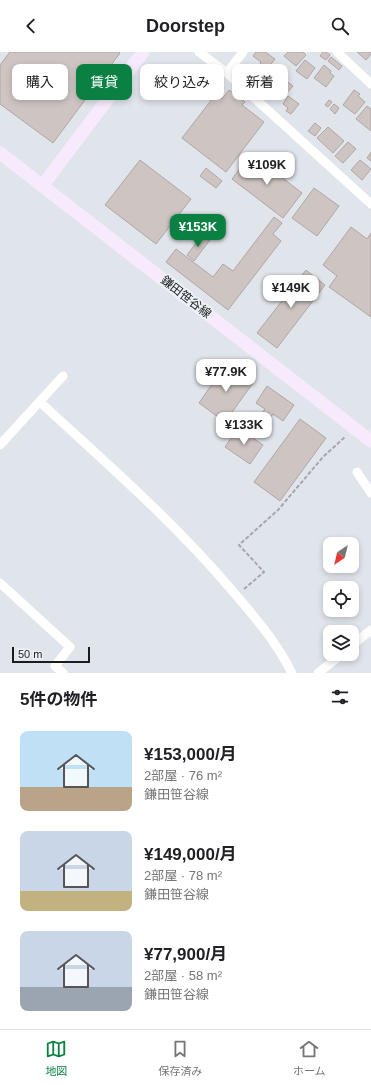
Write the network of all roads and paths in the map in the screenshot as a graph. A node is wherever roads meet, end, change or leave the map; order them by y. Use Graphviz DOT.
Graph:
graph roads {
  1 [pos="143,52"];
  2 [pos="199,52"];
  3 [pos="243,52"];
  4 [pos="336,52"];
  5 [pos="227,73"];
  6 [pos="371,84"];
  7 [pos="0,153"];
  8 [pos="43,185"];
  9 [pos="371,204"];
  10 [pos="63,376"];
  11 [pos="40,402"];
  12 [pos="354,428"];
  13 [pos="371,441"];
  14 [pos="0,445"];
  15 [pos="358,472"];
  16 [pos="371,493"];
  17 [pos="0,583"];
  18 [pos="237,595"];
  19 [pos="371,630"];
  20 [pos="359,640"];
  21 [pos="333,661"];
  22 [pos="63,673"];
  23 [pos="292,673"];
  24 [pos="318,673"];
  1 -- 8 [label="street"];
  2 -- 5 [label="street"];
  3 -- 5 [label="street"];
  4 -- 6 [label="street"];
  5 -- 9 [label="street"];
  7 -- 8 [label="street, 鎌田笹谷線"];
  8 -- 12 [label="street, 鎌田笹谷線"];
  10 -- 11 [label="street"];
  11 -- 14 [label="street"];
  11 -- 18 [label="street"];
  12 -- 13 [label="street, 鎌田笹谷線"];
  12 -- 18 [label="path"];
  15 -- 16 [label="street"];
  17 -- 22 [label="street"];
  18 -- 23 [label="street"];
  19 -- 20 [label="street"];
  21 -- 24 [label="street"];
}
